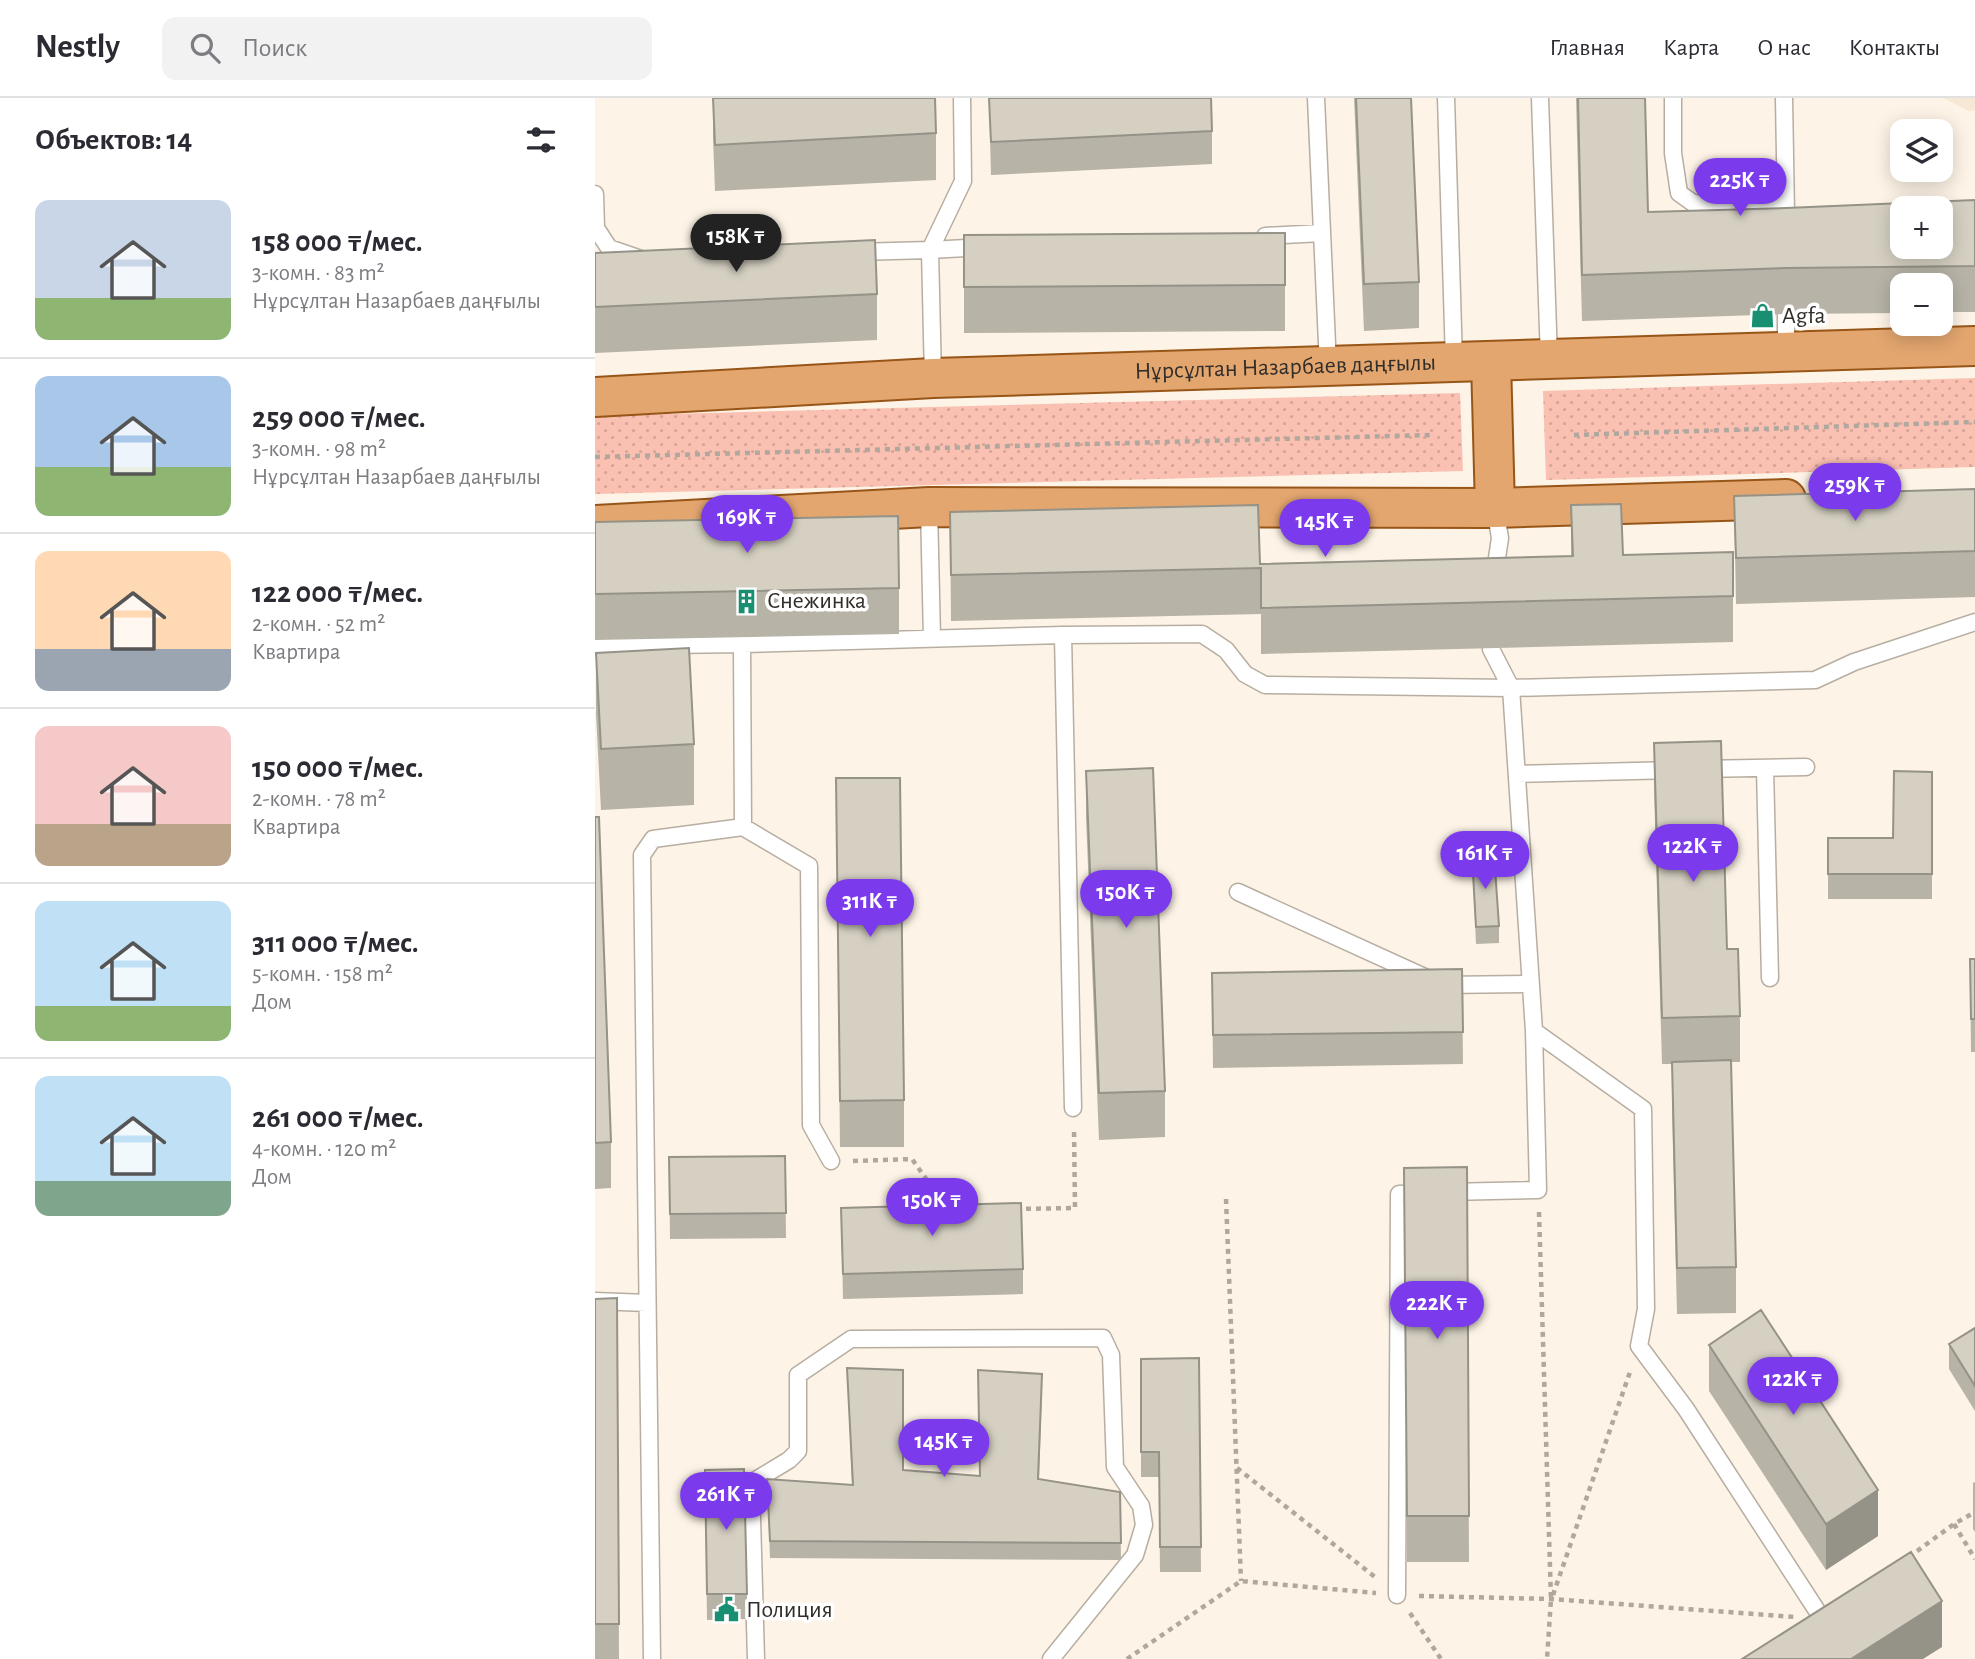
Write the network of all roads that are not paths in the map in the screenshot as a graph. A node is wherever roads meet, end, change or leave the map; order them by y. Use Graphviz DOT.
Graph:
graph roads {
  1 [pos="963,98"];
  2 [pos="1316,98"];
  3 [pos="1446,98"];
  4 [pos="1540,98"];
  5 [pos="1673,98"];
  6 [pos="1784,98"];
  7 [pos="595,194"];
  8 [pos="1785,204"];
  9 [pos="1790,227"];
  10 [pos="1322,233"];
  11 [pos="1254,236"];
  12 [pos="997,247"];
  13 [pos="930,250"];
  14 [pos="835,253"];
  15 [pos="660,260"];
  16 [pos="1786,314"];
  17 [pos="1975,346"];
  18 [pos="1786,352"];
  19 [pos="1549,359"];
  20 [pos="1473,361"];
  21 [pos="1328,366"];
  22 [pos="933,378"];
  23 [pos="595,397"];
  24 [pos="1822,499"];
  25 [pos="929,507"];
  26 [pos="1495,508"];
  27 [pos="595,525"];
  28 [pos="1492,591"];
  29 [pos="1975,622"];
  30 [pos="1063,635"];
  31 [pos="932,638"];
  32 [pos="742,644"];
  33 [pos="595,646"];
  34 [pos="1491,649"];
  35 [pos="1511,688"];
  36 [pos="1806,767"];
  37 [pos="1765,768"];
  38 [pos="1517,774"];
  39 [pos="743,827"];
  40 [pos="1238,892"];
  41 [pos="1770,978"];
  42 [pos="1531,984"];
  43 [pos="1534,1031"];
  44 [pos="1073,1108"];
  45 [pos="831,1161"];
  46 [pos="595,1301"];
  47 [pos="647,1303"];
  48 [pos="1397,1595"];
  49 [pos="1802,1633"];
  50 [pos="652,1659"];
  51 [pos="756,1659"];
  52 [pos="1051,1659"];
  1 -- 13 [label="lane"];
  2 -- 10 [label="lane"];
  3 -- 20 [label="lane"];
  4 -- 19 [label="lane"];
  5 -- 8 [label="lane"];
  6 -- 8 [label="lane"];
  7 -- 15 [label="lane"];
  8 -- 9 [label="lane"];
  10 -- 11 [label="lane"];
  10 -- 21 [label="lane"];
  12 -- 13 [label="lane"];
  13 -- 14 [label="lane"];
  13 -- 22 [label="lane"];
  16 -- 18 [label="lane"];
  17 -- 18 [label="main road, Нұрсұлтан Назарбаев даңғылы"];
  18 -- 19 [label="main road, Нұрсұлтан Назарбаев даңғылы"];
  19 -- 20 [label="main road, Нұрсұлтан Назарбаев даңғылы"];
  20 -- 21 [label="main road, Нұрсұлтан Назарбаев даңғылы"];
  20 -- 26 [label="main road"];
  21 -- 22 [label="main road, Нұрсұлтан Назарбаев даңғылы"];
  22 -- 23 [label="main road, Нұрсұлтан Назарбаев даңғылы"];
  24 -- 26 [label="main road"];
  25 -- 26 [label="main road"];
  25 -- 27 [label="main road"];
  25 -- 31 [label="lane"];
  26 -- 28 [label="lane"];
  29 -- 35 [label="lane"];
  30 -- 31 [label="lane"];
  30 -- 35 [label="lane"];
  30 -- 44 [label="lane"];
  31 -- 32 [label="lane"];
  32 -- 33 [label="lane"];
  32 -- 39 [label="lane"];
  34 -- 35 [label="lane"];
  35 -- 38 [label="lane"];
  36 -- 37 [label="lane"];
  37 -- 38 [label="lane"];
  37 -- 41 [label="lane"];
  38 -- 42 [label="lane"];
  39 -- 45 [label="lane"];
  39 -- 47 [label="lane"];
  40 -- 42 [label="lane"];
  42 -- 43 [label="lane"];
  43 -- 48 [label="lane"];
  43 -- 49 [label="lane"];
  46 -- 47 [label="lane"];
  47 -- 50 [label="lane"];
  51 -- 52 [label="lane"];
}
